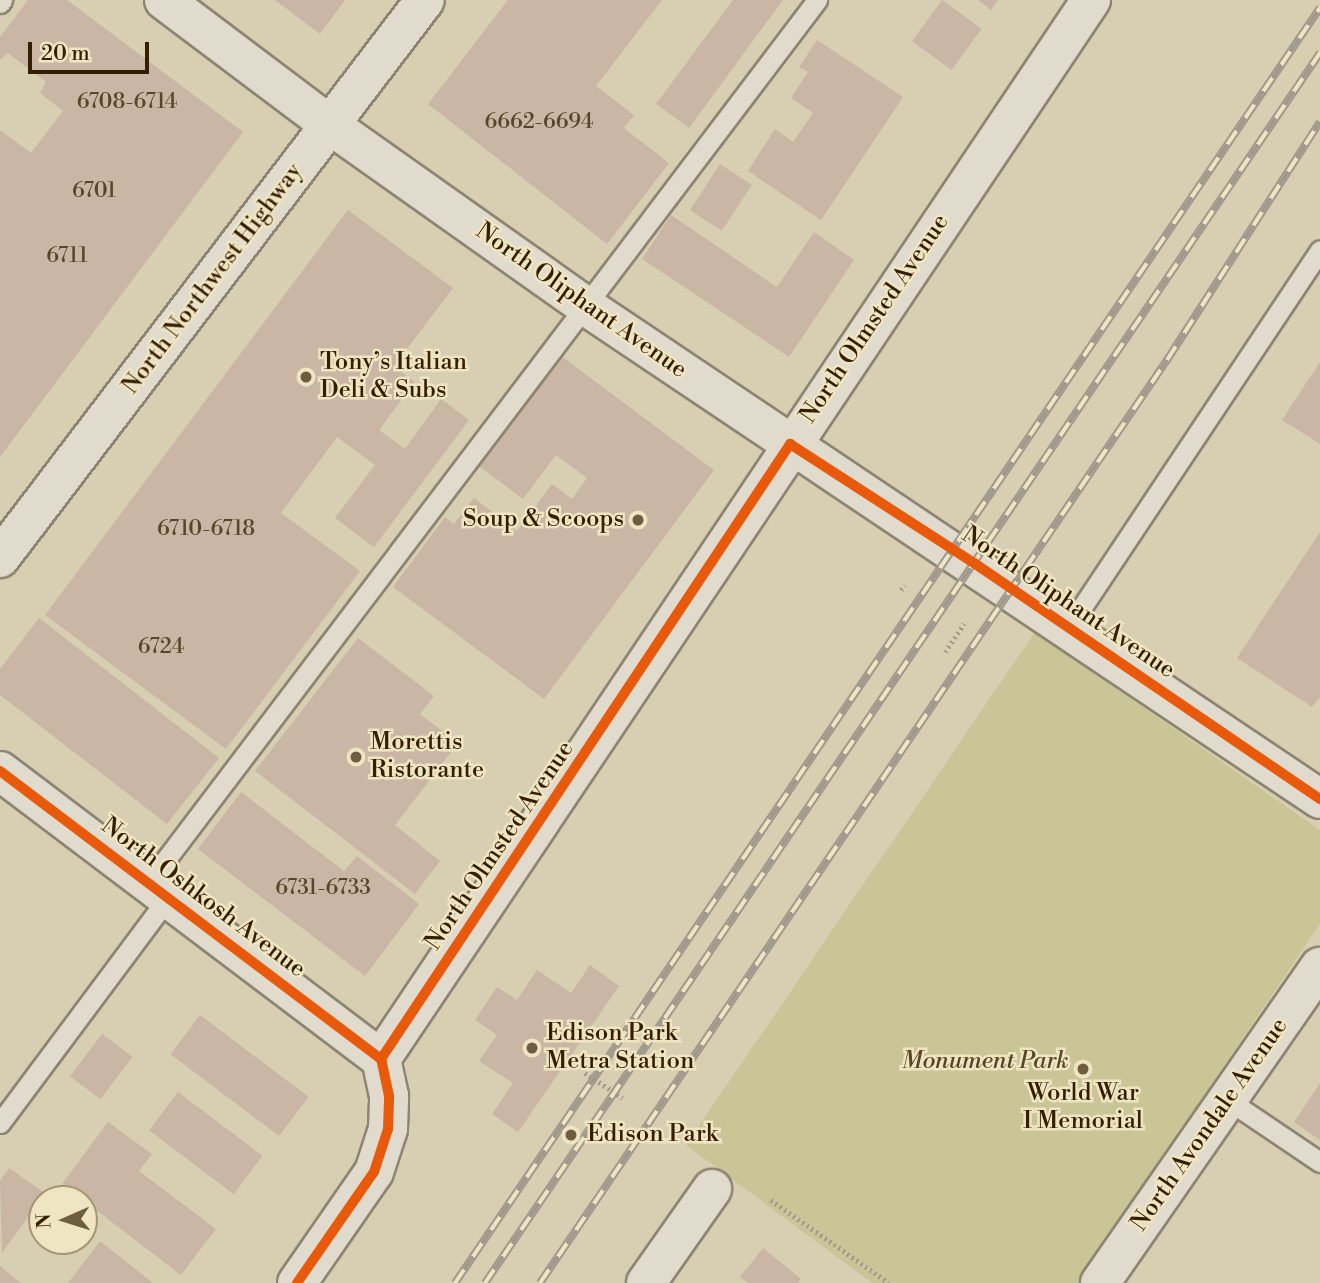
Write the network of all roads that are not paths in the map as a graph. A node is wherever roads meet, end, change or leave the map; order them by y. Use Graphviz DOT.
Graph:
graph roads {
  1 [pos="164,0"];
  2 [pos="425,0"];
  3 [pos="817,0"];
  4 [pos="1091,0"];
  5 [pos="330,125"];
  6 [pos="1320,250"];
  7 [pos="584,305"];
  8 [pos="790,444"];
  9 [pos="0,558"];
  10 [pos="1068,628"];
  11 [pos="0,771"];
  12 [pos="1320,799"];
  13 [pos="158,890"];
  14 [pos="1320,967"];
  15 [pos="381,1059"];
  16 [pos="1228,1100"];
  17 [pos="0,1123"];
  18 [pos="1320,1162"];
  19 [pos="712,1189"];
  20 [pos="297,1283"];
  21 [pos="646,1283"];
  22 [pos="1100,1283"];
  1 -- 5 [label="street, North Oliphant Avenue"];
  2 -- 5 [label="street, North Northwest Highway"];
  3 -- 7 [label="lane"];
  4 -- 8 [label="street, North Olmsted Avenue"];
  5 -- 7 [label="street, North Oliphant Avenue"];
  5 -- 9 [label="street, North Northwest Highway"];
  6 -- 10 [label="lane"];
  7 -- 8 [label="street, North Oliphant Avenue"];
  7 -- 13 [label="lane"];
  8 -- 10 [label="street, North Oliphant Avenue"];
  8 -- 15 [label="street, North Olmsted Avenue"];
  10 -- 12 [label="street, North Oliphant Avenue"];
  11 -- 13 [label="street, North Oshkosh Avenue"];
  13 -- 15 [label="street, North Oshkosh Avenue"];
  13 -- 17 [label="lane"];
  14 -- 16 [label="street, North Avondale Avenue"];
  15 -- 20 [label="street"];
  16 -- 18 [label="lane"];
  16 -- 22 [label="street, North Avondale Avenue"];
  19 -- 21 [label="street"];
}
